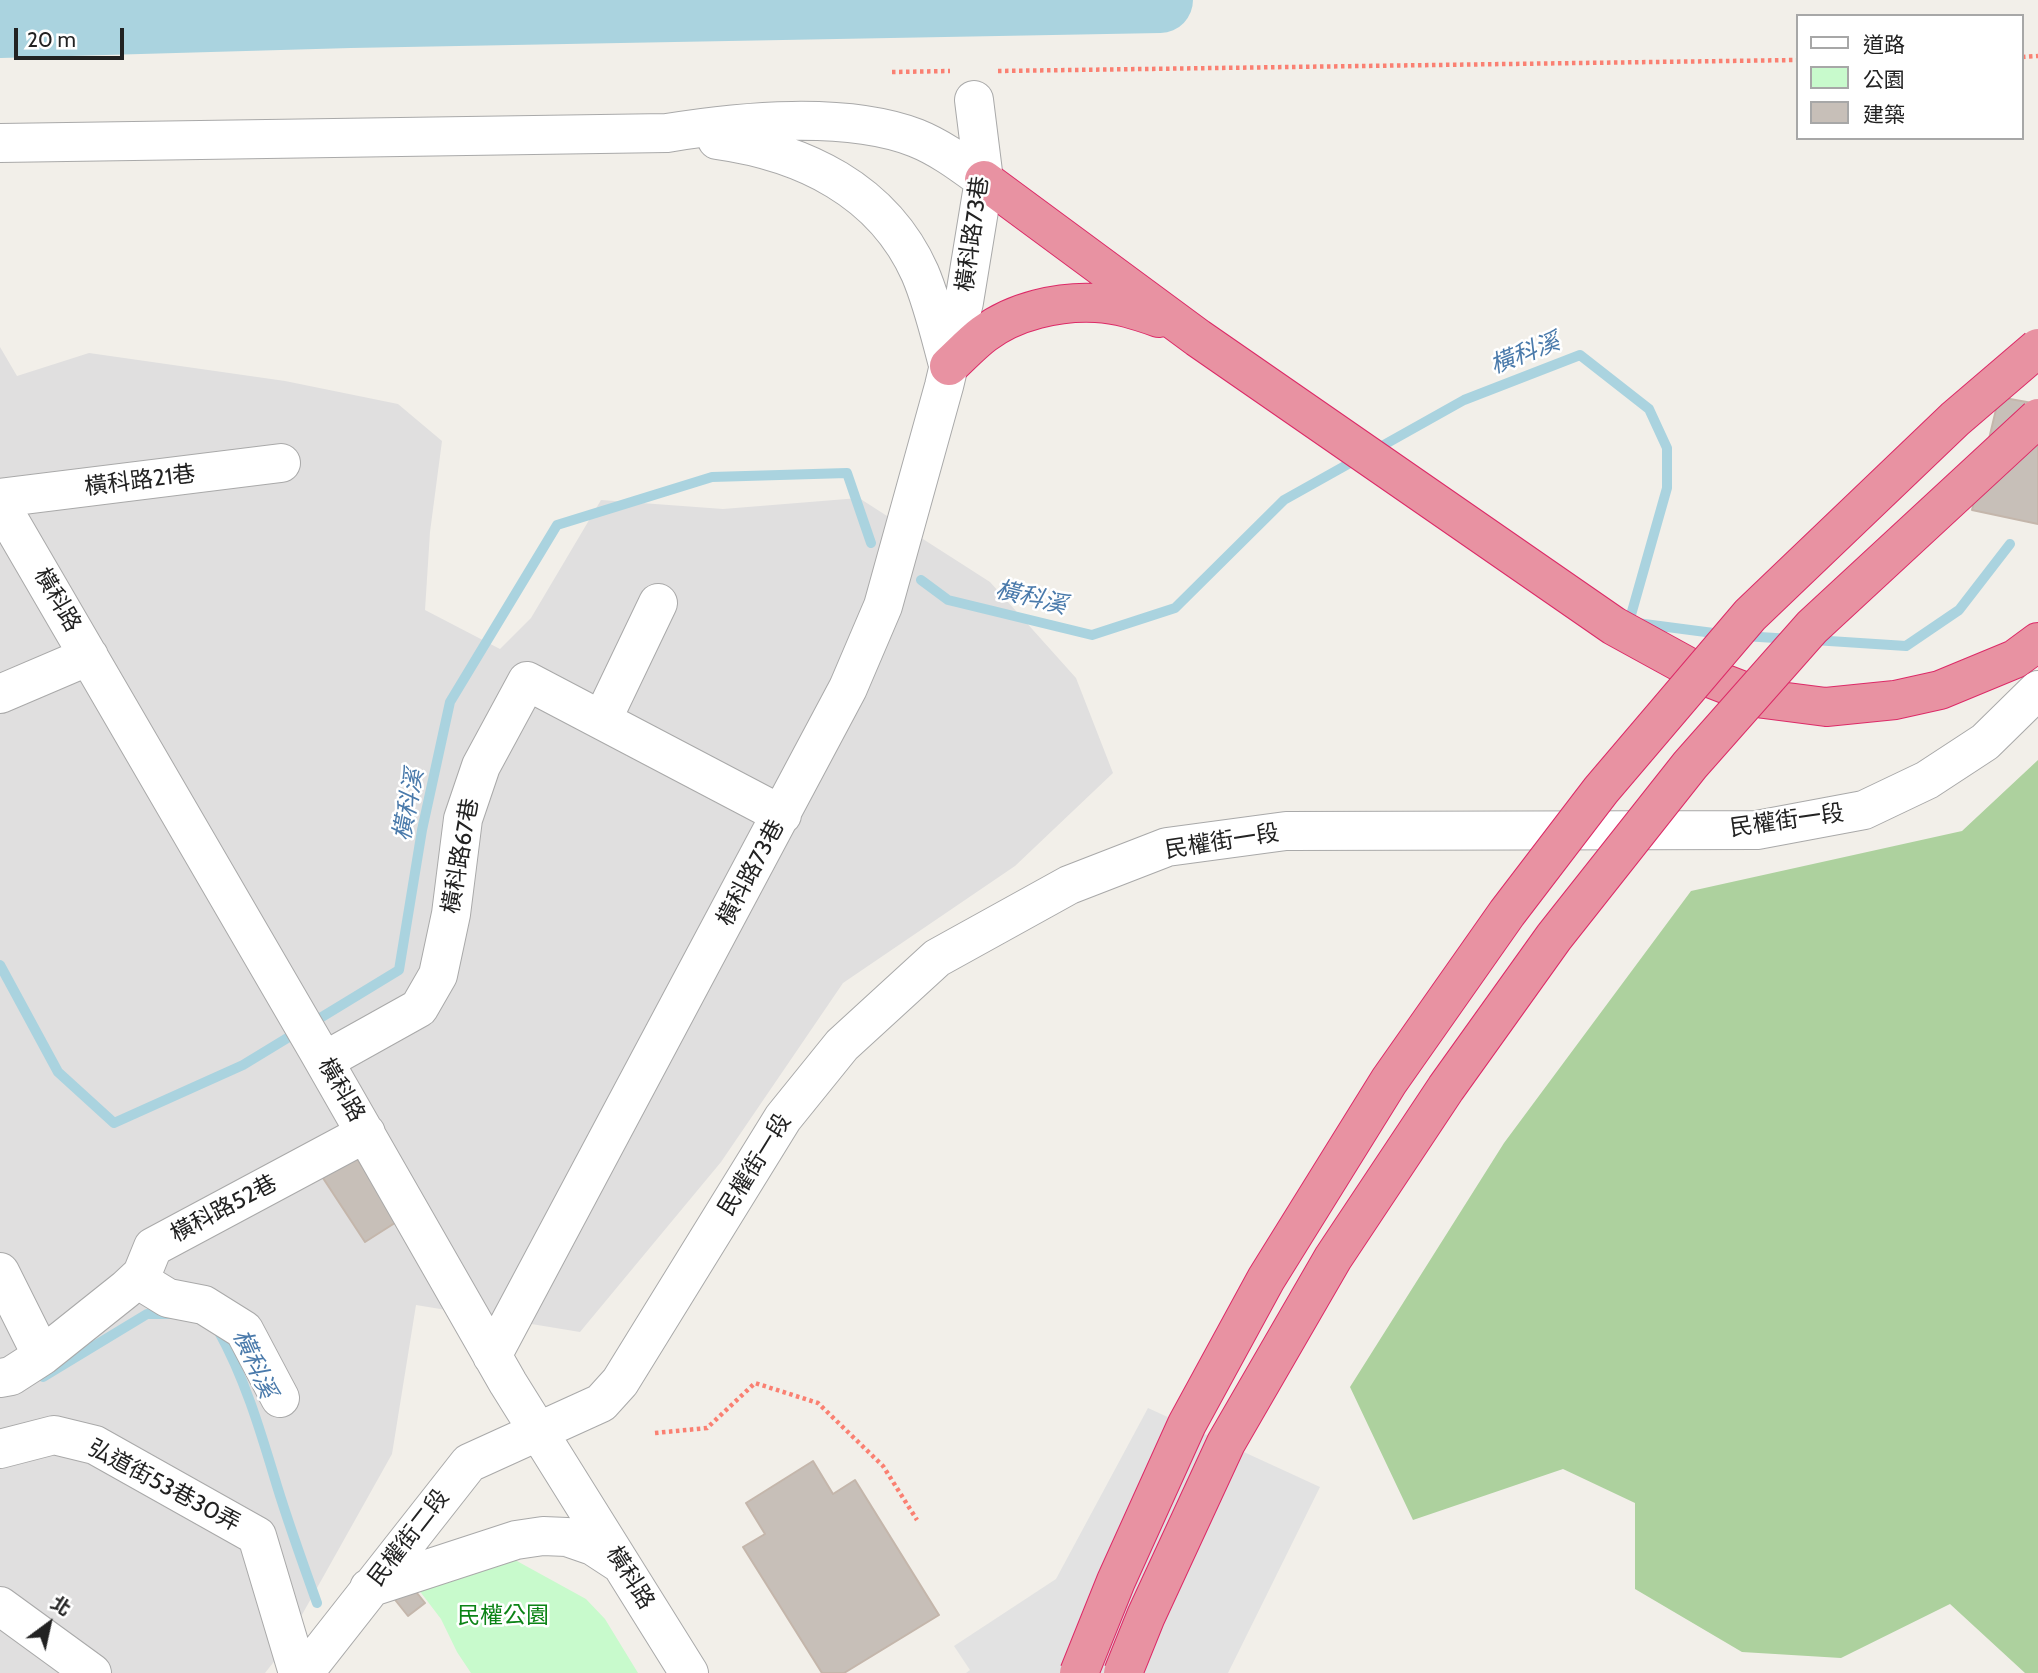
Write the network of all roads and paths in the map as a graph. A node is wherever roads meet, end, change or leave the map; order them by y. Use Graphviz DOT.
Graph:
graph roads {
  1 [pos="1797,60"];
  2 [pos="891,72"];
  3 [pos="975,81"];
  4 [pos="667,133"];
  5 [pos="0,143"];
  6 [pos="984,180"];
  7 [pos="1198,338"];
  8 [pos="2038,348"];
  9 [pos="949,366"];
  10 [pos="2038,418"];
  11 [pos="281,463"];
  12 [pos="0,498"];
  13 [pos="0,504"];
  14 [pos="658,603"];
  15 [pos="2038,642"];
  16 [pos="89,656"];
  17 [pos="2038,690"];
  18 [pos="0,694"];
  19 [pos="602,720"];
  20 [pos="782,815"];
  21 [pos="321,1055"];
  22 [pos="366,1133"];
  23 [pos="0,1272"];
  24 [pos="136,1279"];
  25 [pos="42,1356"];
  26 [pos="492,1356"];
  27 [pos="0,1378"];
  28 [pos="280,1398"];
  29 [pos="536,1430"];
  30 [pos="655,1433"];
  31 [pos="0,1449"];
  32 [pos="917,1520"];
  33 [pos="620,1564"];
  34 [pos="369,1588"];
  35 [pos="0,1606"];
  36 [pos="92,1673"];
  37 [pos="298,1673"];
  38 [pos="304,1673"];
  39 [pos="689,1673"];
  40 [pos="1079,1673"];
  41 [pos="1123,1673"];
  1 -- 3 [label="path"];
  2 -- 3 [label="path"];
  3 -- 6 [label="street, 橫科路73巷"];
  4 -- 5 [label="street"];
  4 -- 6 [label="street"];
  4 -- 9 [label="street, 橫科路73巷"];
  6 -- 7 [label="highway"];
  6 -- 9 [label="street, 橫科路73巷"];
  7 -- 9 [label="highway"];
  7 -- 15 [label="highway, bridge"];
  8 -- 40 [label="highway, bridge"];
  9 -- 20 [label="street, 橫科路73巷"];
  10 -- 41 [label="highway, bridge"];
  11 -- 12 [label="street, 橫科路21巷"];
  13 -- 16 [label="street, 橫科路"];
  14 -- 19 [label="street"];
  16 -- 18 [label="street"];
  16 -- 21 [label="street, 橫科路"];
  17 -- 29 [label="street, 民權街一段"];
  19 -- 20 [label="street, 橫科路67巷"];
  19 -- 21 [label="street, 橫科路67巷"];
  20 -- 26 [label="street, 橫科路73巷"];
  21 -- 22 [label="street, 橫科路"];
  22 -- 24 [label="street, 橫科路52巷"];
  22 -- 26 [label="street, 橫科路"];
  23 -- 25 [label="street"];
  24 -- 25 [label="street, 橫科路52巷"];
  24 -- 28 [label="street"];
  25 -- 27 [label="street, 橫科路52巷"];
  26 -- 29 [label="street, 橫科路"];
  29 -- 33 [label="street, 橫科路"];
  29 -- 34 [label="street, 民權街二段"];
  30 -- 32 [label="path"];
  31 -- 37 [label="street, 弘道街53巷30弄"];
  33 -- 34 [label="street"];
  33 -- 39 [label="street, 橫科路"];
  34 -- 38 [label="street, 民權街二段"];
  35 -- 36 [label="street"];
}
